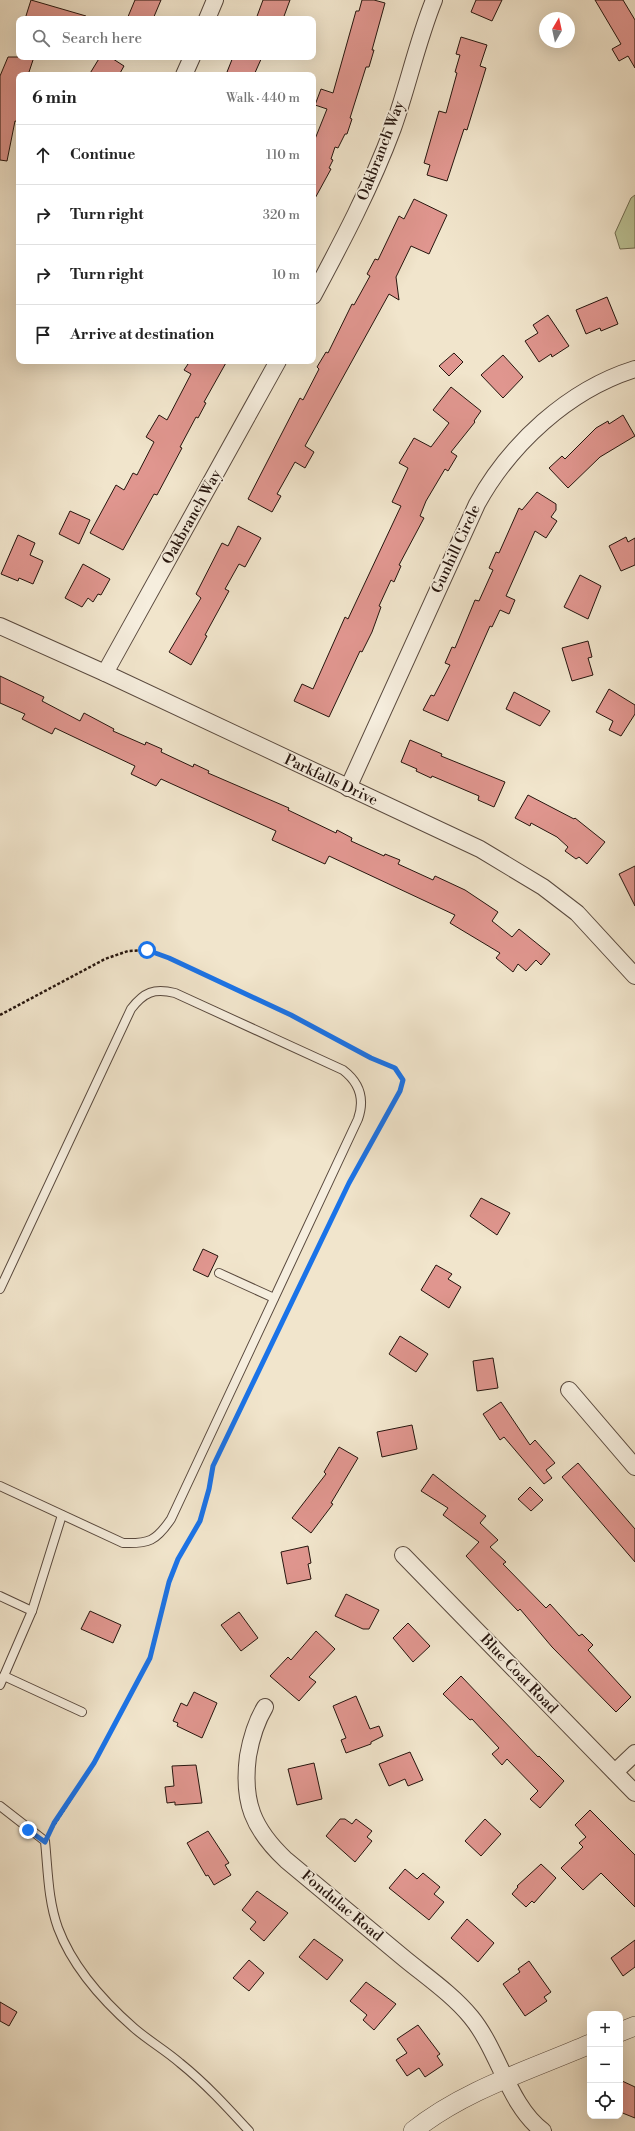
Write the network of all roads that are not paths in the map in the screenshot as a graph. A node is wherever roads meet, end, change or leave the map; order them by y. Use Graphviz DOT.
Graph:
graph roads {
  1 [pos="215,0"];
  2 [pos="434,0"];
  3 [pos="208,16"];
  4 [pos="191,60"];
  5 [pos="185,72"];
  6 [pos="316,290"];
  7 [pos="276,364"];
  8 [pos="635,369"];
  9 [pos="0,626"];
  10 [pos="106,673"];
  11 [pos="348,788"];
  12 [pos="633,968"];
  13 [pos="219,1273"];
  14 [pos="0,1289"];
  15 [pos="274,1298"];
  16 [pos="569,1390"];
  17 [pos="635,1467"];
  18 [pos="0,1486"];
  19 [pos="62,1515"];
  20 [pos="403,1555"];
  21 [pos="0,1596"];
  22 [pos="32,1611"];
  23 [pos="4,1676"];
  24 [pos="0,1685"];
  25 [pos="264,1707"];
  26 [pos="82,1712"];
  27 [pos="635,1753"];
  28 [pos="615,1772"];
  29 [pos="635,1793"];
  30 [pos="0,1806"];
  31 [pos="635,2026"];
  32 [pos="623,2031"];
  33 [pos="587,2045"];
  34 [pos="507,2079"];
  35 [pos="249,2131"];
  36 [pos="413,2131"];
  37 [pos="543,2131"];
  1 -- 3 [label="street"];
  2 -- 6 [label="street, Oakbranch Way"];
  4 -- 5 [label="street"];
  7 -- 10 [label="street, Oakbranch Way"];
  8 -- 11 [label="street, Gunhill Circle"];
  9 -- 10 [label="street, Parkfalls Drive"];
  10 -- 11 [label="street, Parkfalls Drive"];
  11 -- 12 [label="street, Parkfalls Drive"];
  13 -- 15 [label="lane"];
  14 -- 15 [label="lane"];
  15 -- 19 [label="lane"];
  16 -- 17 [label="street"];
  18 -- 19 [label="lane"];
  19 -- 22 [label="lane"];
  20 -- 28 [label="street, Blue Coat Road"];
  21 -- 22 [label="lane"];
  22 -- 23 [label="lane"];
  23 -- 24 [label="lane"];
  23 -- 26 [label="lane"];
  25 -- 34 [label="street, Fondulac Road"];
  27 -- 28 [label="street"];
  28 -- 29 [label="street, Blue Coat Road"];
  30 -- 35 [label="lane"];
  31 -- 32 [label="street"];
  33 -- 34 [label="street"];
  34 -- 36 [label="street"];
  34 -- 37 [label="street, Fondulac Road"];
}
